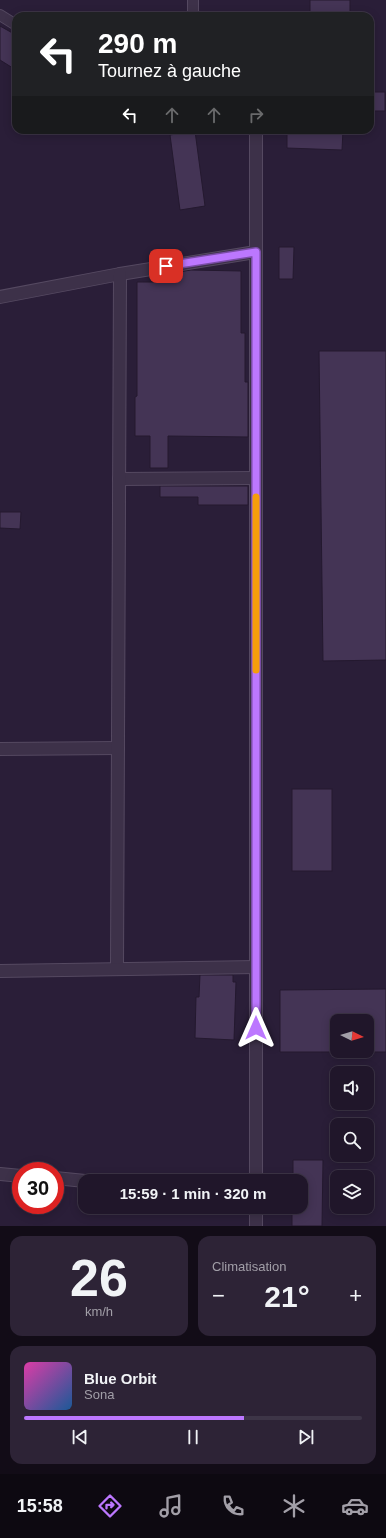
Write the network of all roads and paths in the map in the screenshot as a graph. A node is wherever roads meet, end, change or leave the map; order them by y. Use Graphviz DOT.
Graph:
graph roads {
  1 [pos="193,0"];
  2 [pos="193,12"];
  3 [pos="0,15"];
  4 [pos="12,22"];
  5 [pos="256,134"];
  6 [pos="256,252"];
  7 [pos="120,274"];
  8 [pos="0,297"];
  9 [pos="256,478"];
  10 [pos="119,479"];
  11 [pos="118,748"];
  12 [pos="0,749"];
  13 [pos="256,967"];
  14 [pos="117,968"];
  15 [pos="0,971"];
  16 [pos="0,1174"];
  17 [pos="256,1174"];
  18 [pos="12,1175"];
  19 [pos="64,1179"];
  20 [pos="78,1180"];
  21 [pos="256,1214"];
  22 [pos="256,1226"];
  1 -- 2 [label="lane"];
  3 -- 4 [label="lane"];
  5 -- 6 [label="street"];
  6 -- 7 [label="street"];
  6 -- 9 [label="street"];
  7 -- 8 [label="street"];
  7 -- 10 [label="street"];
  9 -- 10 [label="street"];
  9 -- 13 [label="street"];
  10 -- 11 [label="street"];
  11 -- 12 [label="street"];
  11 -- 14 [label="street"];
  13 -- 14 [label="street"];
  13 -- 17 [label="street"];
  14 -- 15 [label="street"];
  16 -- 18 [label="street"];
  19 -- 20 [label="street"];
  21 -- 22 [label="street"];
}
